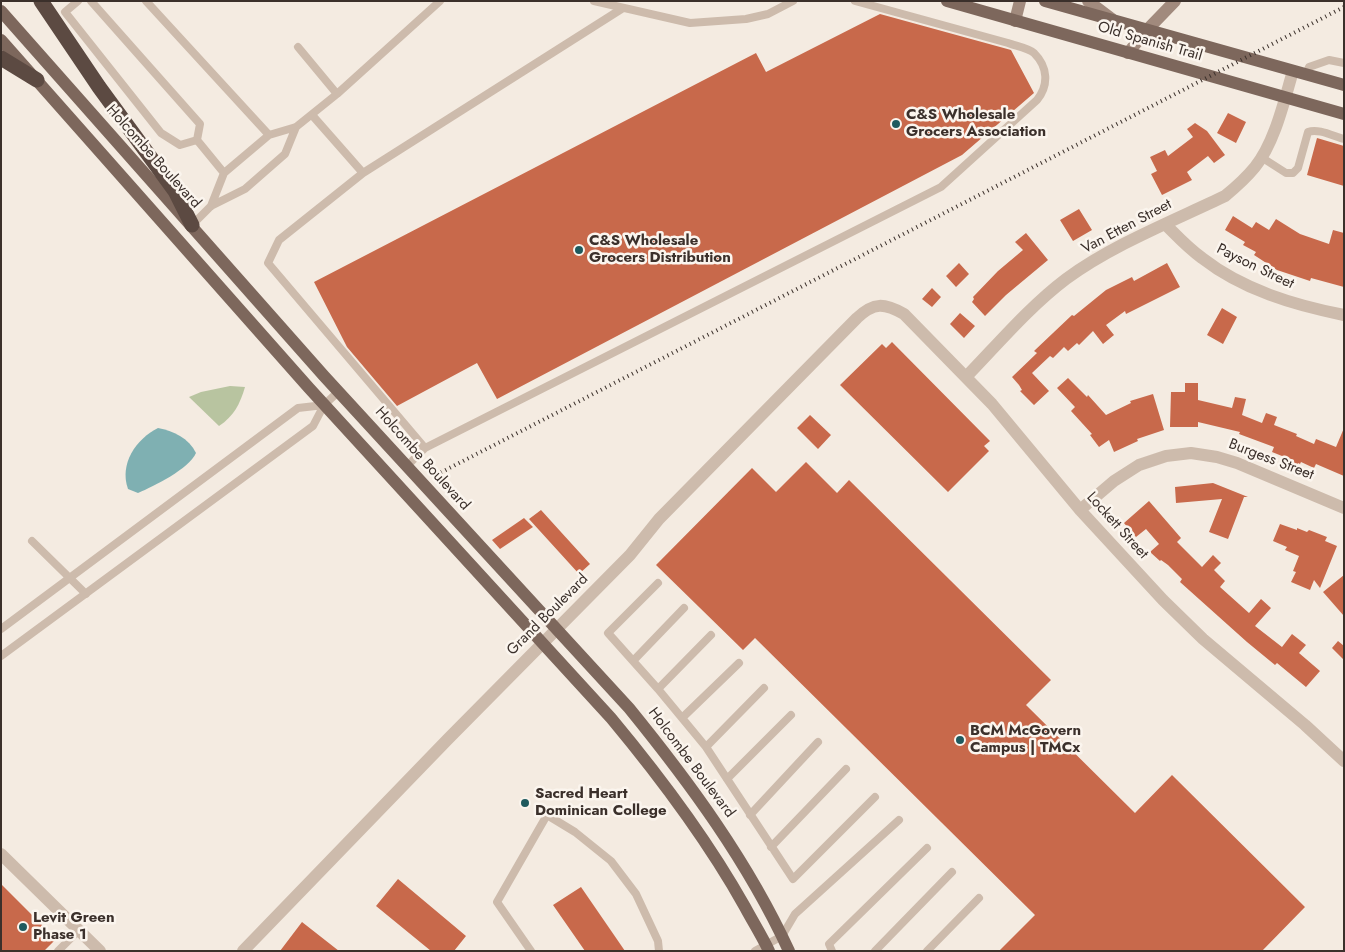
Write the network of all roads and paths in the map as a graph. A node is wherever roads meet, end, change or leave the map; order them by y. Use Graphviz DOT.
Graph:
graph roads {
  1 [pos="41,1"];
  2 [pos="78,1"];
  3 [pos="91,1"];
  4 [pos="146,1"];
  5 [pos="440,1"];
  6 [pos="594,1"];
  7 [pos="793,1"];
  8 [pos="855,1"];
  9 [pos="947,1"];
  10 [pos="1020,1"];
  11 [pos="1046,1"];
  12 [pos="1088,1"];
  13 [pos="1175,1"];
  14 [pos="623,8"];
  15 [pos="1,10"];
  16 [pos="1114,20"];
  17 [pos="1015,21"];
  18 [pos="1147,30"];
  19 [pos="1,40"];
  20 [pos="298,47"];
  21 [pos="1128,53"];
  22 [pos="1,58"];
  23 [pos="1344,63"];
  24 [pos="1293,70"];
  25 [pos="1306,74"];
  26 [pos="36,80"];
  27 [pos="1344,85"];
  28 [pos="337,94"];
  29 [pos="1285,97"];
  30 [pos="1344,114"];
  31 [pos="312,115"];
  32 [pos="296,127"];
  33 [pos="269,134"];
  34 [pos="1344,139"];
  35 [pos="197,140"];
  36 [pos="1261,157"];
  37 [pos="224,173"];
  38 [pos="363,173"];
  39 [pos="211,206"];
  40 [pos="182,209"];
  41 [pos="163,222"];
  42 [pos="1165,224"];
  43 [pos="192,225"];
  44 [pos="877,305"];
  45 [pos="1344,315"];
  46 [pos="966,377"];
  47 [pos="338,392"];
  48 [pos="324,405"];
  49 [pos="425,448"];
  50 [pos="407,466"];
  51 [pos="1344,508"];
  52 [pos="1080,510"];
  53 [pos="32,541"];
  54 [pos="70,578"];
  55 [pos="658,583"];
  56 [pos="86,594"];
  57 [pos="684,608"];
  58 [pos="1,629"];
  59 [pos="557,630"];
  60 [pos="711,635"];
  61 [pos="542,643"];
  62 [pos="1,656"];
  63 [pos="633,660"];
  64 [pos="739,663"];
  65 [pos="764,688"];
  66 [pos="658,689"];
  67 [pos="790,715"];
  68 [pos="682,718"];
  69 [pos="818,742"];
  70 [pos="706,747"];
  71 [pos="1344,761"];
  72 [pos="846,769"];
  73 [pos="727,779"];
  74 [pos="875,797"];
  75 [pos="750,815"];
  76 [pos="899,820"];
  77 [pos="771,846"];
  78 [pos="927,848"];
  79 [pos="1,854"];
  80 [pos="952,872"];
  81 [pos="979,898"];
  82 [pos="79,930"];
  83 [pos="782,936"];
  84 [pos="763,949"];
  85 [pos="58,951"];
  86 [pos="100,951"];
  87 [pos="243,951"];
  88 [pos="531,951"];
  89 [pos="659,951"];
  90 [pos="789,951"];
  91 [pos="832,951"];
  92 [pos="875,951"];
  93 [pos="927,951"];
  1 -- 40 [label="highway"];
  2 -- 35 [label="lane"];
  3 -- 35 [label="lane"];
  4 -- 33 [label="lane"];
  5 -- 28 [label="lane"];
  6 -- 14 [label="lane"];
  7 -- 14 [label="lane"];
  8 -- 49 [label="lane"];
  9 -- 17 [label="main road, Old Spanish Trail"];
  10 -- 17 [label="street"];
  11 -- 16 [label="main road, Old Spanish Trail"];
  12 -- 16 [label="street"];
  13 -- 18 [label="street"];
  14 -- 38 [label="lane"];
  15 -- 40 [label="main road, Holcombe Boulevard"];
  16 -- 18 [label="main road, Old Spanish Trail"];
  17 -- 21 [label="main road, Old Spanish Trail"];
  18 -- 21 [label="street"];
  18 -- 24 [label="main road, Old Spanish Trail"];
  19 -- 26 [label="main road"];
  20 -- 28 [label="lane"];
  21 -- 29 [label="main road, Old Spanish Trail"];
  22 -- 26 [label="highway"];
  23 -- 25 [label="lane"];
  24 -- 25 [label="main road, Old Spanish Trail"];
  24 -- 29 [label="street, Van Etten Street"];
  25 -- 27 [label="main road, Old Spanish Trail"];
  26 -- 41 [label="main road"];
  28 -- 31 [label="lane"];
  29 -- 30 [label="main road, Old Spanish Trail"];
  29 -- 36 [label="street, Van Etten Street"];
  31 -- 32 [label="lane"];
  31 -- 38 [label="lane"];
  32 -- 33 [label="lane"];
  32 -- 39 [label="lane"];
  33 -- 37 [label="lane"];
  34 -- 36 [label="lane"];
  35 -- 37 [label="lane"];
  36 -- 42 [label="street, Van Etten Street"];
  37 -- 39 [label="lane"];
  38 -- 49 [label="lane"];
  39 -- 43 [label="lane"];
  40 -- 41 [label="lane"];
  40 -- 43 [label="highway"];
  41 -- 48 [label="main road"];
  42 -- 45 [label="street, Payson Street"];
  42 -- 46 [label="street, Van Etten Street"];
  43 -- 47 [label="main road, Holcombe Boulevard"];
  44 -- 46 [label="street, Lockett Street"];
  44 -- 59 [label="street, Grand Boulevard"];
  46 -- 52 [label="street, Lockett Street"];
  47 -- 48 [label="lane"];
  47 -- 50 [label="main road, Holcombe Boulevard"];
  48 -- 54 [label="lane"];
  48 -- 56 [label="lane"];
  48 -- 61 [label="main road"];
  49 -- 50 [label="lane"];
  50 -- 59 [label="main road, Holcombe Boulevard"];
  51 -- 52 [label="street, Burgess Street"];
  52 -- 71 [label="street, Lockett Street"];
  53 -- 54 [label="lane"];
  54 -- 56 [label="lane"];
  54 -- 58 [label="lane"];
  55 -- 63 [label="lane"];
  56 -- 62 [label="lane"];
  57 -- 63 [label="lane"];
  59 -- 61 [label="street, Grand Boulevard"];
  59 -- 83 [label="main road, Holcombe Boulevard"];
  60 -- 66 [label="lane"];
  61 -- 84 [label="main road"];
  61 -- 87 [label="street, Grand Boulevard"];
  63 -- 66 [label="lane"];
  64 -- 68 [label="lane"];
  65 -- 70 [label="lane"];
  66 -- 68 [label="lane"];
  67 -- 73 [label="lane"];
  68 -- 70 [label="lane"];
  69 -- 75 [label="lane"];
  70 -- 73 [label="lane"];
  72 -- 77 [label="lane"];
  73 -- 75 [label="lane"];
  74 -- 77 [label="lane"];
  75 -- 77 [label="lane"];
  76 -- 83 [label="lane"];
  78 -- 91 [label="lane"];
  79 -- 82 [label="street"];
  80 -- 92 [label="lane"];
  81 -- 93 [label="lane"];
  82 -- 85 [label="lane"];
  82 -- 86 [label="street"];
  83 -- 84 [label="lane"];
  83 -- 90 [label="main road, Holcombe Boulevard"];
  88 -- 89 [label="lane"];
}
